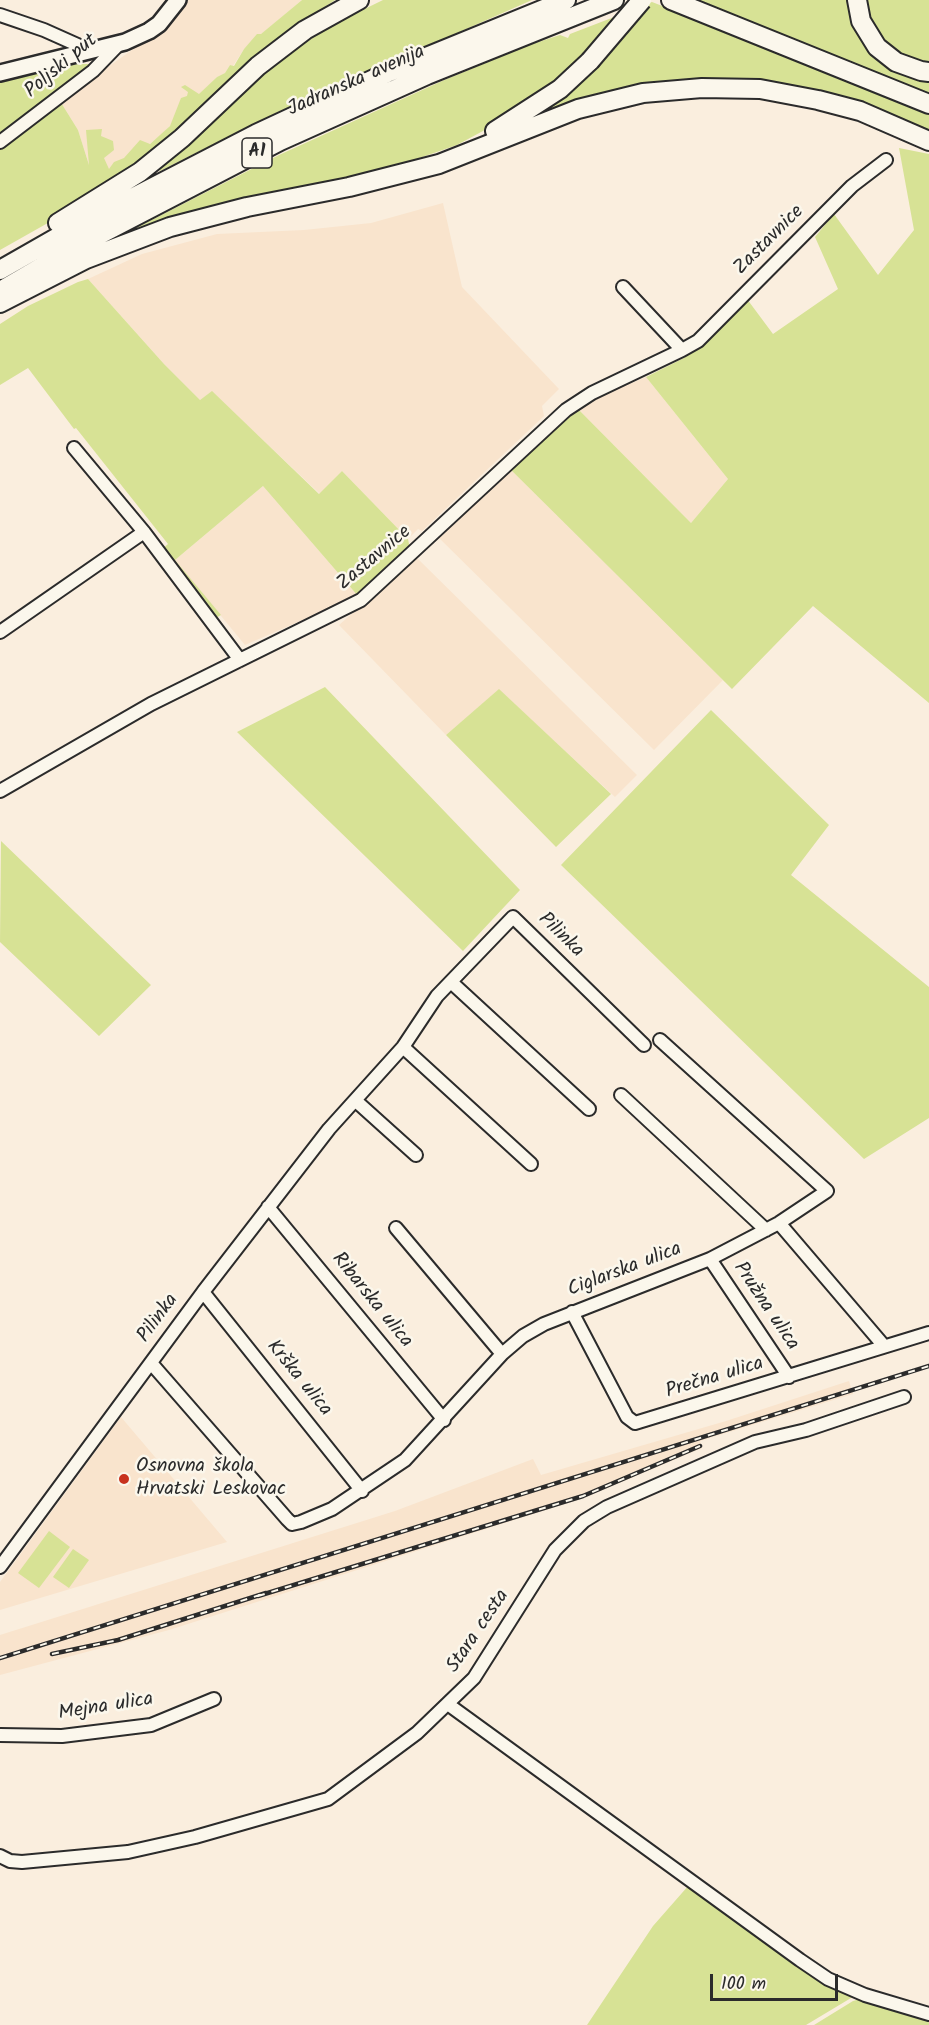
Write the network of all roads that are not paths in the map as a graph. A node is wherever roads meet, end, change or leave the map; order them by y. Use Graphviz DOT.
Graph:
graph roads {
  1 [pos="178,0"];
  2 [pos="359,0"];
  3 [pos="545,0"];
  4 [pos="566,0"];
  5 [pos="614,0"];
  6 [pos="642,0"];
  7 [pos="647,0"];
  8 [pos="671,0"];
  9 [pos="857,0"];
  10 [pos="0,15"];
  11 [pos="513,21"];
  12 [pos="525,36"];
  13 [pos="120,43"];
  14 [pos="91,51"];
  15 [pos="929,72"];
  16 [pos="0,73"];
  17 [pos="929,104"];
  18 [pos="929,141"];
  19 [pos="0,142"];
  20 [pos="886,160"];
  21 [pos="418,168"];
  22 [pos="0,257"];
  23 [pos="0,270"];
  24 [pos="623,287"];
  25 [pos="0,291"];
  26 [pos="0,303"];
  27 [pos="682,350"];
  28 [pos="74,448"];
  29 [pos="144,532"];
  30 [pos="0,632"];
  31 [pos="240,660"];
  32 [pos="0,791"];
  33 [pos="451,982"];
  34 [pos="660,1040"];
  35 [pos="644,1045"];
  36 [pos="403,1047"];
  37 [pos="621,1095"];
  38 [pos="356,1101"];
  39 [pos="589,1109"];
  40 [pos="416,1155"];
  41 [pos="531,1164"];
  42 [pos="268,1207"];
  43 [pos="779,1223"];
  44 [pos="396,1228"];
  45 [pos="766,1230"];
  46 [pos="710,1260"];
  47 [pos="203,1292"];
  48 [pos="573,1312"];
  49 [pos="929,1333"];
  50 [pos="884,1346"];
  51 [pos="502,1354"];
  52 [pos="150,1363"];
  53 [pos="789,1377"];
  54 [pos="904,1397"];
  55 [pos="444,1420"];
  56 [pos="362,1491"];
  57 [pos="0,1567"];
  58 [pos="214,1699"];
  59 [pos="449,1705"];
  60 [pos="0,1736"];
  61 [pos="0,1856"];
  62 [pos="929,2014"];
  1 -- 13 [label="main road"];
  2 -- 22 [label="highway"];
  3 -- 11 [label="highway"];
  4 -- 11 [label="highway, Jadranska avenija / A1"];
  5 -- 12 [label="highway, Jadranska avenija / A1"];
  6 -- 21 [label="highway, bridge"];
  7 -- 12 [label="highway"];
  8 -- 17 [label="highway"];
  9 -- 15 [label="highway"];
  10 -- 14 [label="street"];
  11 -- 23 [label="highway, Jadranska avenija / A1"];
  12 -- 25 [label="highway, Jadranska avenija / A1"];
  13 -- 14 [label="main road"];
  13 -- 19 [label="street, Poljski put"];
  14 -- 16 [label="main road"];
  18 -- 21 [label="highway"];
  20 -- 27 [label="street, Zastavnice"];
  21 -- 26 [label="highway"];
  24 -- 27 [label="street"];
  27 -- 31 [label="street, Zastavnice"];
  28 -- 29 [label="street"];
  29 -- 30 [label="street"];
  29 -- 31 [label="street"];
  31 -- 32 [label="street, Zastavnice"];
  33 -- 35 [label="street, Pilinka"];
  33 -- 36 [label="street, Pilinka"];
  33 -- 39 [label="street"];
  34 -- 43 [label="street, Ciglarska ulica"];
  36 -- 38 [label="street, Pilinka"];
  36 -- 41 [label="street"];
  37 -- 45 [label="street"];
  38 -- 40 [label="street"];
  38 -- 42 [label="street, Pilinka"];
  42 -- 47 [label="street, Pilinka"];
  42 -- 55 [label="street, Ribarska ulica"];
  43 -- 45 [label="street, Ciglarska ulica"];
  43 -- 50 [label="street"];
  44 -- 51 [label="street"];
  45 -- 46 [label="street, Ciglarska ulica"];
  46 -- 48 [label="street, Ciglarska ulica"];
  46 -- 53 [label="street, Pružna ulica"];
  47 -- 52 [label="street, Pilinka"];
  47 -- 56 [label="street, Krška ulica"];
  48 -- 51 [label="street, Ciglarska ulica"];
  48 -- 53 [label="street, Prečna ulica"];
  49 -- 50 [label="street, Prečna ulica"];
  50 -- 53 [label="street, Prečna ulica"];
  51 -- 55 [label="street, Ciglarska ulica"];
  52 -- 56 [label="street, Ciglarska ulica"];
  52 -- 57 [label="street, Pilinka"];
  54 -- 59 [label="street, Stara cesta"];
  55 -- 56 [label="street, Ciglarska ulica"];
  58 -- 60 [label="street, Mejna ulica"];
  59 -- 61 [label="street, Stara cesta"];
  59 -- 62 [label="street"];
}
